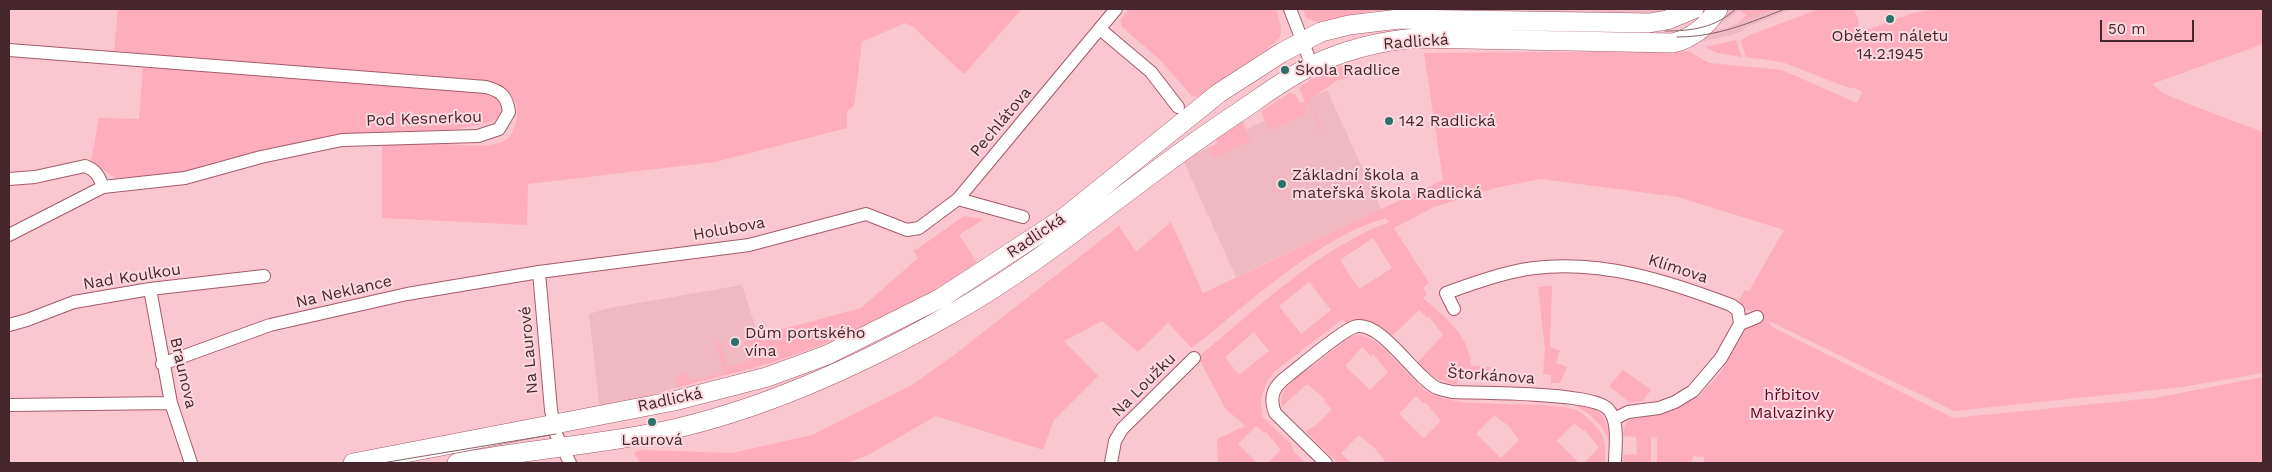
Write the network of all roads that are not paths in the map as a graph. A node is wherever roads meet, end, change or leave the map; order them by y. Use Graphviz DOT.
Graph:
graph roads {
  1 [pos="1116,9"];
  2 [pos="1290,9"];
  3 [pos="1694,9"];
  4 [pos="1718,9"];
  5 [pos="1100,28"];
  6 [pos="1301,41"];
  7 [pos="9,50"];
  8 [pos="1312,66"];
  9 [pos="1178,107"];
  10 [pos="9,179"];
  11 [pos="103,187"];
  12 [pos="958,199"];
  13 [pos="1022,217"];
  14 [pos="919,228"];
  15 [pos="9,235"];
  16 [pos="538,272"];
  17 [pos="264,276"];
  18 [pos="150,289"];
  19 [pos="1454,309"];
  20 [pos="1757,317"];
  21 [pos="1740,324"];
  22 [pos="9,325"];
  23 [pos="1194,358"];
  24 [pos="162,364"];
  25 [pos="171,403"];
  26 [pos="9,405"];
  27 [pos="1614,419"];
  28 [pos="553,425"];
  29 [pos="566,455"];
  30 [pos="191,463"];
  31 [pos="353,463"];
  32 [pos="457,463"];
  33 [pos="1111,463"];
  34 [pos="1326,463"];
  35 [pos="1615,463"];
  1 -- 5 [label="street, Pechlátova"];
  2 -- 6 [label="street"];
  3 -- 6 [label="main road, Radlická"];
  4 -- 8 [label="main road, Radlická"];
  5 -- 9 [label="street"];
  5 -- 12 [label="street, Pechlátova"];
  6 -- 8 [label="street"];
  6 -- 28 [label="main road, Radlická"];
  7 -- 11 [label="street, Pod Kesnerkou"];
  8 -- 29 [label="main road, Radlická"];
  10 -- 11 [label="street"];
  11 -- 15 [label="street, Pod Kesnerkou"];
  12 -- 13 [label="street"];
  12 -- 14 [label="street, Pechlátova"];
  14 -- 16 [label="street, Holubova"];
  16 -- 24 [label="street, Na Neklance"];
  16 -- 28 [label="street, Na Laurové"];
  17 -- 18 [label="street, Nad Koulkou"];
  18 -- 22 [label="street, Nad Koulkou"];
  18 -- 24 [label="street, Braunova"];
  19 -- 21 [label="street, Klímova"];
  20 -- 21 [label="street"];
  21 -- 27 [label="street"];
  23 -- 33 [label="street, Na Loužku"];
  24 -- 25 [label="street, Braunova"];
  25 -- 26 [label="street"];
  25 -- 30 [label="street, Braunova"];
  27 -- 34 [label="street, Štorkánova"];
  27 -- 35 [label="street"];
  28 -- 29 [label="street, Na Laurové"];
  28 -- 31 [label="main road, Radlická"];
  29 -- 32 [label="main road, Radlická"];
}
